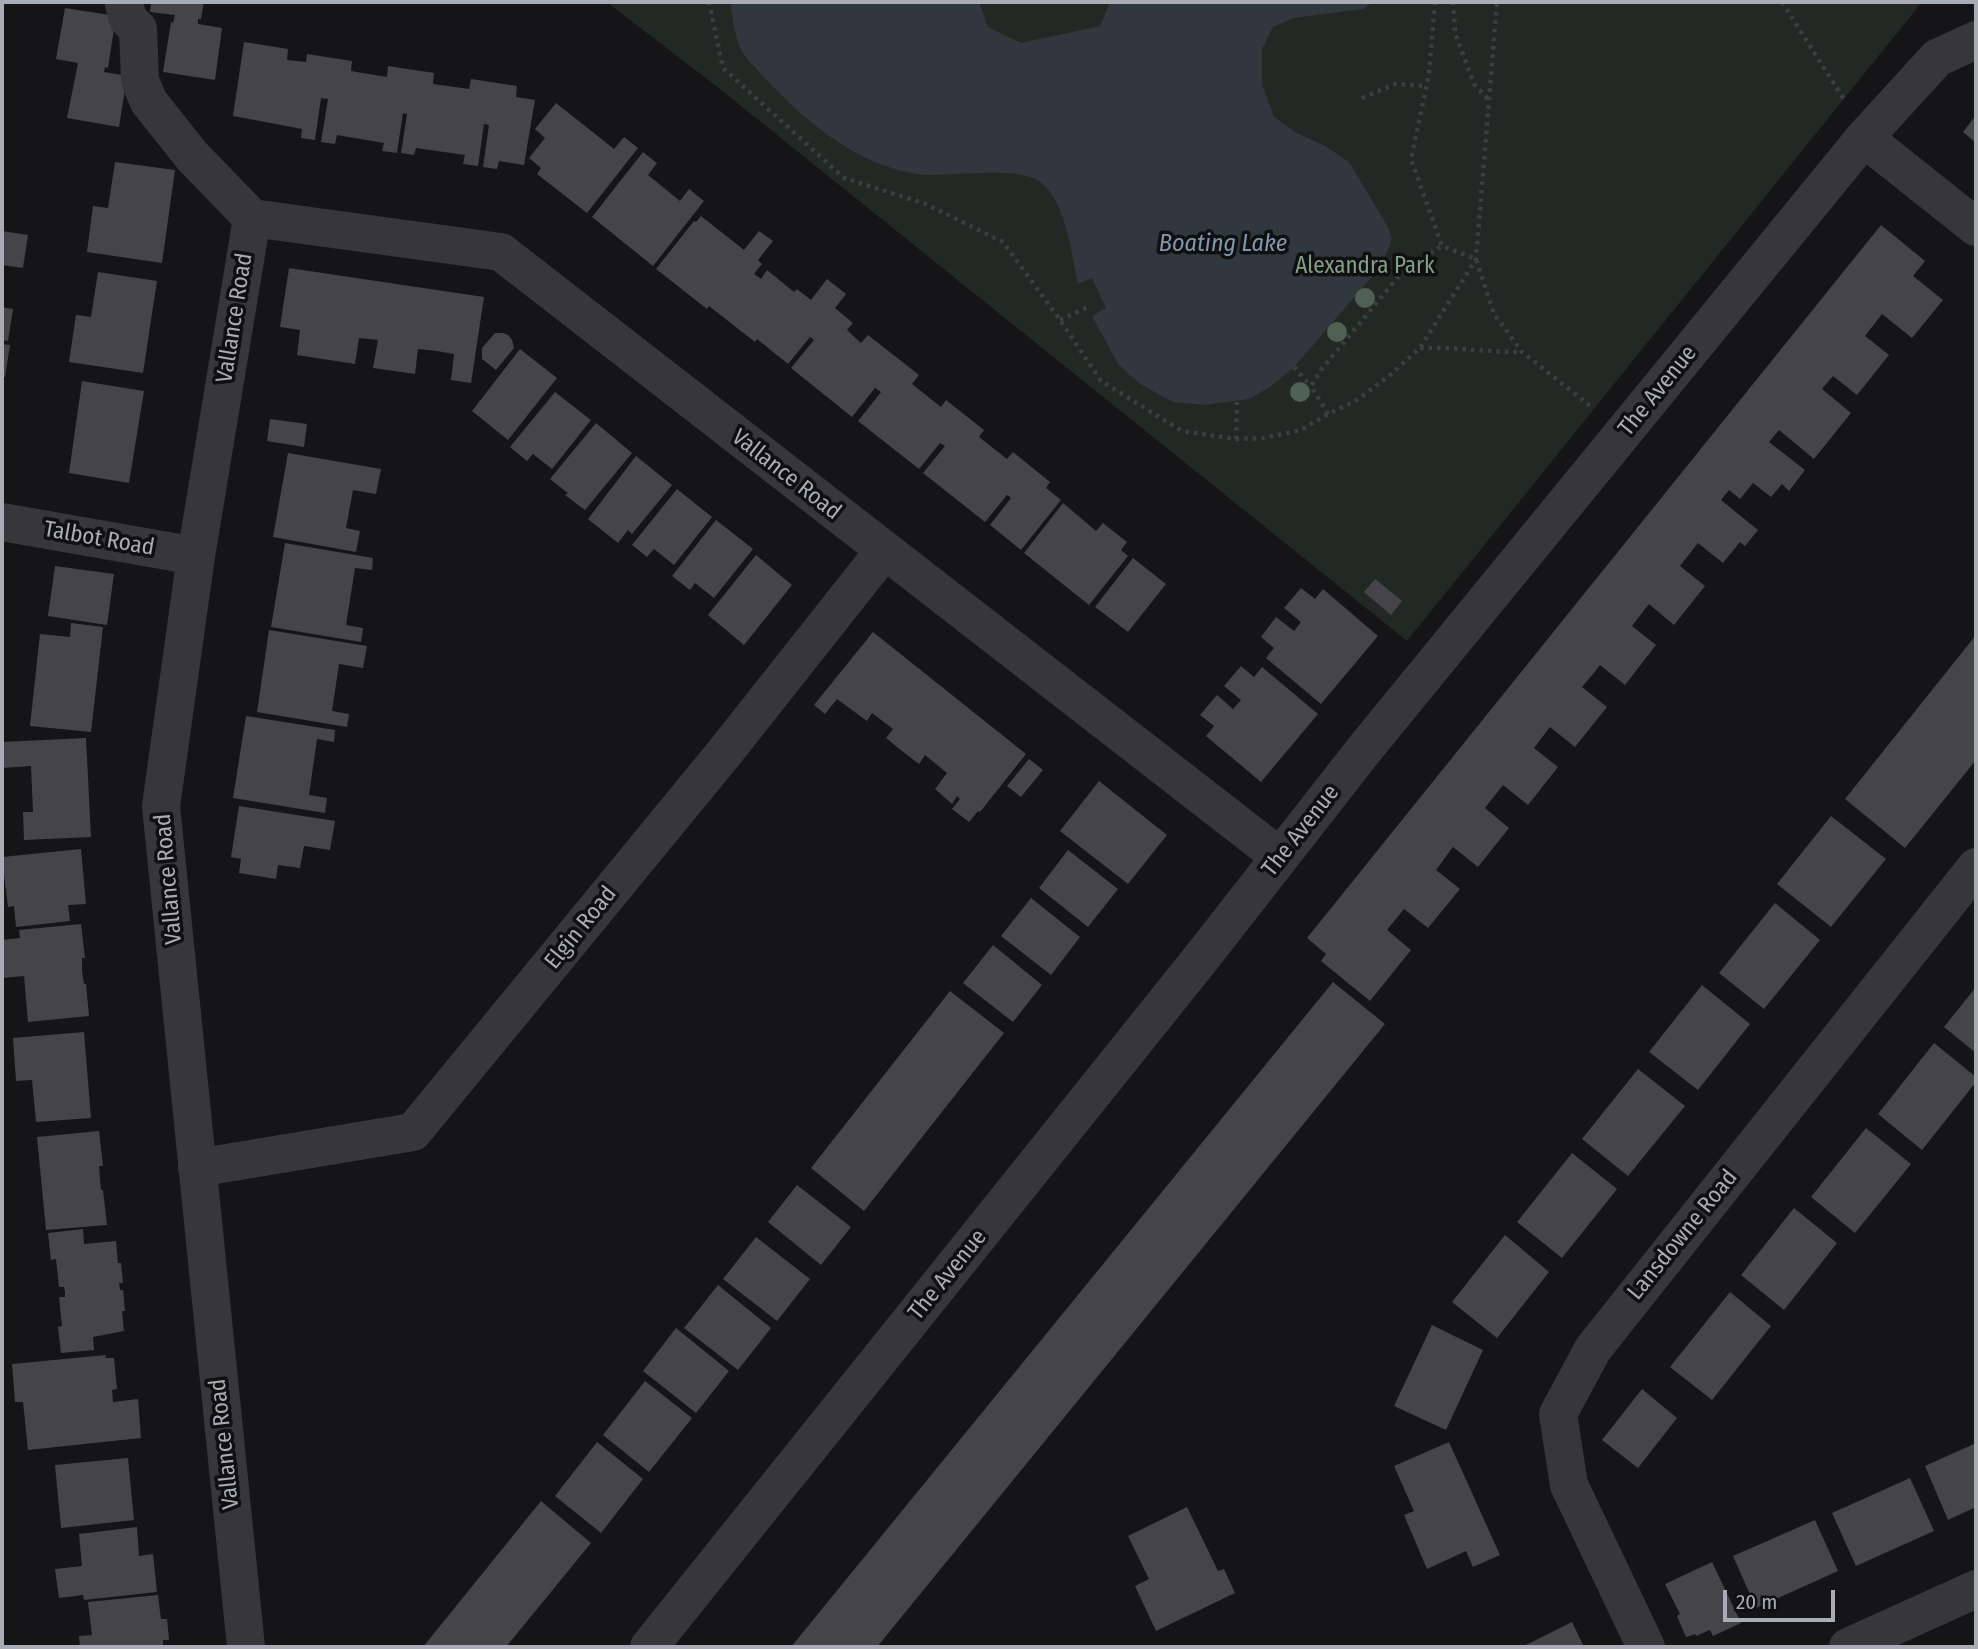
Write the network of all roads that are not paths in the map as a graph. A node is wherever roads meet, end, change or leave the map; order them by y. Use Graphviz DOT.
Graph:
graph roads {
  1 [pos="124,4"];
  2 [pos="1976,40"];
  3 [pos="1864,138"];
  4 [pos="252,218"];
  5 [pos="1976,227"];
  6 [pos="2,522"];
  7 [pos="884,551"];
  8 [pos="196,556"];
  9 [pos="1280,857"];
  10 [pos="1976,867"];
  11 [pos="197,1168"];
  12 [pos="1976,1589"];
  13 [pos="246,1647"];
  14 [pos="649,1647"];
  15 [pos="1646,1647"];
  16 [pos="1848,1647"];
  1 -- 4 [label="street"];
  2 -- 3 [label="street, The Avenue"];
  3 -- 5 [label="street"];
  3 -- 9 [label="street, The Avenue"];
  4 -- 7 [label="street, Vallance Road"];
  4 -- 8 [label="street, Vallance Road"];
  6 -- 8 [label="street, Talbot Road"];
  7 -- 9 [label="street, Vallance Road"];
  7 -- 11 [label="street, Elgin Road"];
  8 -- 11 [label="street, Vallance Road"];
  9 -- 14 [label="street, The Avenue"];
  10 -- 15 [label="street, Lansdowne Road"];
  11 -- 13 [label="street, Vallance Road"];
  12 -- 16 [label="street"];
}
